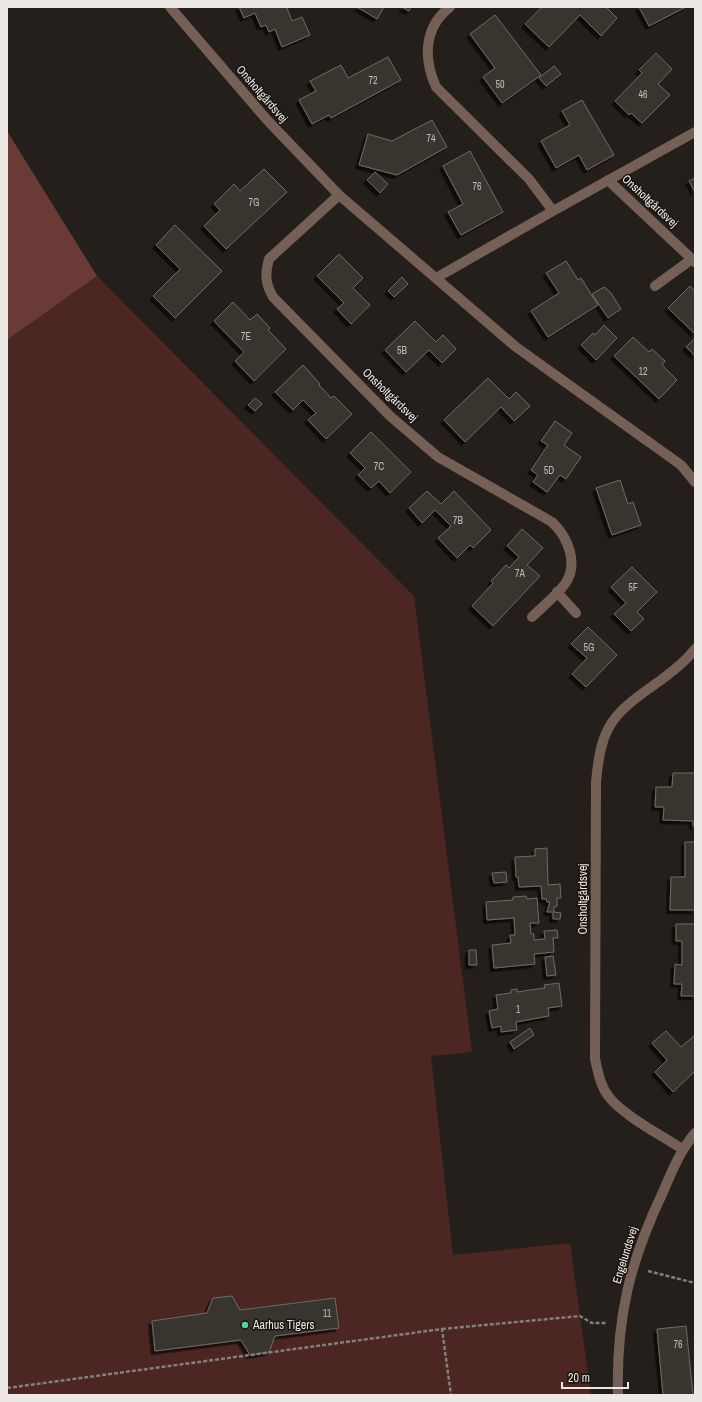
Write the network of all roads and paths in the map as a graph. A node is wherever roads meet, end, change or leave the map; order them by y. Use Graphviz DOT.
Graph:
graph roads {
  1 [pos="170,7"];
  2 [pos="450,7"];
  3 [pos="695,132"];
  4 [pos="608,180"];
  5 [pos="339,195"];
  6 [pos="553,210"];
  7 [pos="693,260"];
  8 [pos="436,278"];
  9 [pos="656,286"];
  10 [pos="695,482"];
  11 [pos="557,592"];
  12 [pos="576,613"];
  13 [pos="532,617"];
  14 [pos="695,649"];
  15 [pos="695,1133"];
  16 [pos="682,1149"];
  17 [pos="632,1267"];
  18 [pos="695,1282"];
  19 [pos="621,1322"];
  20 [pos="442,1329"];
  21 [pos="7,1388"];
  22 [pos="451,1395"];
  23 [pos="618,1395"];
  1 -- 5 [label="street, Onsholtgårdsvej"];
  2 -- 6 [label="street"];
  3 -- 4 [label="street, Onsholtgårdsvej"];
  4 -- 6 [label="street, Onsholtgårdsvej"];
  4 -- 7 [label="street, Onsholtgårdsvej"];
  5 -- 8 [label="street, Onsholtgårdsvej"];
  5 -- 11 [label="street, Onsholtgårdsvej"];
  6 -- 8 [label="street, Onsholtgårdsvej"];
  7 -- 9 [label="street, Onsholtgårdsvej"];
  8 -- 10 [label="street, Onsholtgårdsvej"];
  11 -- 12 [label="street"];
  11 -- 13 [label="street, Onsholtgårdsvej"];
  14 -- 16 [label="street, Onsholtgårdsvej"];
  15 -- 16 [label="street, Engelundsvej"];
  16 -- 17 [label="street, Engelundsvej"];
  17 -- 18 [label="path"];
  17 -- 19 [label="street, Engelundsvej"];
  19 -- 20 [label="path"];
  19 -- 23 [label="street, Engelundsvej"];
  20 -- 21 [label="path"];
  20 -- 22 [label="path"];
}
